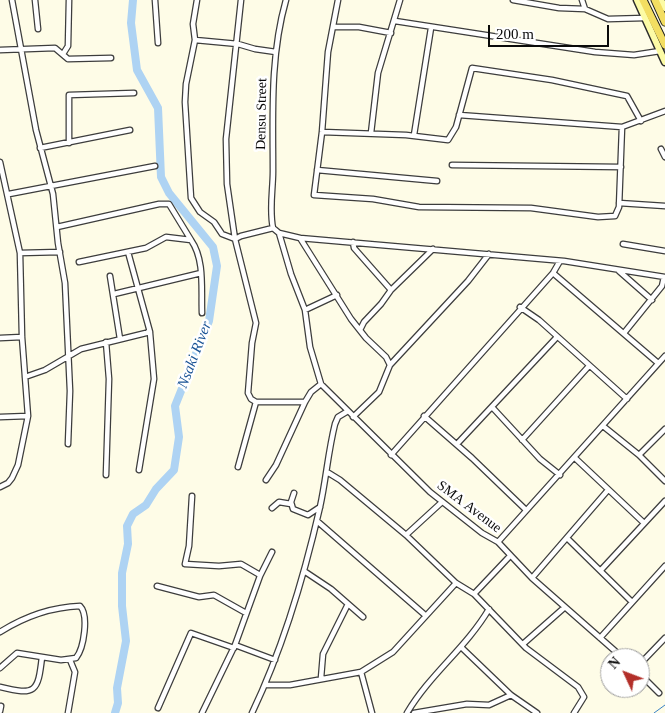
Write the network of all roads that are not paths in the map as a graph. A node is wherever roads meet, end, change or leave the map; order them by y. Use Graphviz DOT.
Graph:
graph roads {
  1 [pos="12,0"];
  2 [pos="35,0"];
  3 [pos="70,0"];
  4 [pos="155,0"];
  5 [pos="198,0"];
  6 [pos="241,0"];
  7 [pos="286,0"];
  8 [pos="338,0"];
  9 [pos="400,0"];
  10 [pos="513,0"];
  11 [pos="582,0"];
  12 [pos="637,0"];
  13 [pos="644,0"];
  14 [pos="655,0"];
  15 [pos="660,0"];
  16 [pos="665,7"];
  17 [pos="584,9"];
  18 [pos="645,18"];
  19 [pos="395,21"];
  20 [pos="665,22"];
  21 [pos="333,27"];
  22 [pos="431,28"];
  23 [pos="38,29"];
  24 [pos="391,33"];
  25 [pos="195,40"];
  26 [pos="158,43"];
  27 [pos="238,44"];
  28 [pos="662,48"];
  29 [pos="0,50"];
  30 [pos="22,50"];
  31 [pos="276,52"];
  32 [pos="63,54"];
  33 [pos="111,58"];
  34 [pos="665,62"];
  35 [pos="134,93"];
  36 [pos="665,111"];
  37 [pos="459,115"];
  38 [pos="641,120"];
  39 [pos="622,127"];
  40 [pos="130,130"];
  41 [pos="322,132"];
  42 [pos="371,133"];
  43 [pos="414,135"];
  44 [pos="68,143"];
  45 [pos="40,148"];
  46 [pos="661,150"];
  47 [pos="665,157"];
  48 [pos="0,162"];
  49 [pos="452,165"];
  50 [pos="155,166"];
  51 [pos="621,167"];
  52 [pos="317,170"];
  53 [pos="437,181"];
  54 [pos="3,183"];
  55 [pos="51,185"];
  56 [pos="9,194"];
  57 [pos="619,203"];
  58 [pos="665,206"];
  59 [pos="56,227"];
  60 [pos="273,228"];
  61 [pos="279,233"];
  62 [pos="300,238"];
  63 [pos="191,240"];
  64 [pos="235,240"];
  65 [pos="353,242"];
  66 [pos="622,244"];
  67 [pos="433,249"];
  68 [pos="665,251"];
  69 [pos="60,252"];
  70 [pos="128,252"];
  71 [pos="20,253"];
  72 [pos="489,254"];
  73 [pos="560,261"];
  74 [pos="79,262"];
  75 [pos="619,270"];
  76 [pos="201,273"];
  77 [pos="553,273"];
  78 [pos="110,276"];
  79 [pos="664,277"];
  80 [pos="663,286"];
  81 [pos="138,288"];
  82 [pos="391,290"];
  83 [pos="114,294"];
  84 [pos="337,296"];
  85 [pos="652,300"];
  86 [pos="520,307"];
  87 [pos="305,310"];
  88 [pos="202,313"];
  89 [pos="360,330"];
  90 [pos="147,332"];
  91 [pos="624,333"];
  92 [pos="22,337"];
  93 [pos="557,337"];
  94 [pos="0,338"];
  95 [pos="120,339"];
  96 [pos="106,342"];
  97 [pos="68,355"];
  98 [pos="665,356"];
  99 [pos="658,363"];
  100 [pos="390,365"];
  101 [pos="589,366"];
  102 [pos="25,377"];
  103 [pos="321,384"];
  104 [pos="627,399"];
  105 [pos="256,402"];
  106 [pos="305,402"];
  107 [pos="492,407"];
  108 [pos="348,411"];
  109 [pos="28,416"];
  110 [pos="424,416"];
  111 [pos="0,417"];
  112 [pos="353,417"];
  113 [pos="603,426"];
  114 [pos="665,429"];
  115 [pos="522,440"];
  116 [pos="68,444"];
  117 [pos="457,444"];
  118 [pos="391,455"];
  119 [pos="639,455"];
  120 [pos="575,458"];
  121 [pos="238,467"];
  122 [pos="139,470"];
  123 [pos="327,472"];
  124 [pos="106,475"];
  125 [pos="560,475"];
  126 [pos="266,480"];
  127 [pos="665,481"];
  128 [pos="0,487"];
  129 [pos="608,490"];
  130 [pos="294,493"];
  131 [pos="192,496"];
  132 [pos="665,501"];
  133 [pos="442,502"];
  134 [pos="291,504"];
  135 [pos="320,506"];
  136 [pos="272,508"];
  137 [pos="526,510"];
  138 [pos="317,521"];
  139 [pos="644,523"];
  140 [pos="406,535"];
  141 [pos="567,538"];
  142 [pos="498,542"];
  143 [pos="272,552"];
  144 [pos="510,557"];
  145 [pos="665,566"];
  146 [pos="601,570"];
  147 [pos="304,571"];
  148 [pos="260,576"];
  149 [pos="532,578"];
  150 [pos="456,583"];
  151 [pos="158,586"];
  152 [pos="474,594"];
  153 [pos="632,602"];
  154 [pos="348,604"];
  155 [pos="565,607"];
  156 [pos="489,609"];
  157 [pos="246,613"];
  158 [pos="425,615"];
  159 [pos="363,617"];
  160 [pos="0,632"];
  161 [pos="600,638"];
  162 [pos="665,638"];
  163 [pos="523,644"];
  164 [pos="234,647"];
  165 [pos="461,647"];
  166 [pos="612,648"];
  167 [pos="650,654"];
  168 [pos="42,657"];
  169 [pos="70,660"];
  170 [pos="275,660"];
  171 [pos="0,668"];
  172 [pos="361,672"];
  173 [pos="321,678"];
  174 [pos="650,684"];
  175 [pos="266,685"];
  176 [pos="0,688"];
  177 [pos="659,693"];
  178 [pos="511,694"];
  179 [pos="158,708"];
  180 [pos="68,713"];
  181 [pos="202,713"];
  182 [pos="252,713"];
  183 [pos="372,713"];
  184 [pos="407,713"];
  185 [pos="414,713"];
  186 [pos="536,713"];
  187 [pos="574,713"];
  1 -- 30 [label="street"];
  2 -- 23 [label="street"];
  3 -- 32 [label="street"];
  4 -- 26 [label="street"];
  5 -- 25 [label="street"];
  6 -- 27 [label="street"];
  7 -- 31 [label="street, Densu Street"];
  8 -- 21 [label="street"];
  9 -- 19 [label="street"];
  10 -- 17 [label="street"];
  11 -- 17 [label="street"];
  12 -- 18 [label="street"];
  13 -- 28 [label="main road"];
  14 -- 20 [label="main road"];
  15 -- 16 [label="street"];
  17 -- 18 [label="street"];
  18 -- 28 [label="street"];
  19 -- 22 [label="street"];
  19 -- 24 [label="street"];
  21 -- 24 [label="street"];
  21 -- 41 [label="street"];
  22 -- 28 [label="street"];
  22 -- 43 [label="street"];
  24 -- 42 [label="street"];
  25 -- 27 [label="street"];
  25 -- 64 [label="street"];
  27 -- 31 [label="street"];
  27 -- 64 [label="street"];
  28 -- 34 [label="street"];
  29 -- 30 [label="street"];
  30 -- 32 [label="street"];
  30 -- 45 [label="street"];
  31 -- 60 [label="street, Densu Street"];
  32 -- 33 [label="street"];
  35 -- 44 [label="street"];
  36 -- 38 [label="street"];
  37 -- 38 [label="street"];
  37 -- 39 [label="street"];
  37 -- 43 [label="street"];
  38 -- 39 [label="street"];
  39 -- 51 [label="street"];
  40 -- 44 [label="street"];
  41 -- 42 [label="street"];
  41 -- 52 [label="street"];
  42 -- 43 [label="street"];
  44 -- 45 [label="street"];
  45 -- 55 [label="street"];
  46 -- 47 [label="street"];
  48 -- 54 [label="street"];
  49 -- 51 [label="street"];
  50 -- 55 [label="street"];
  51 -- 57 [label="street"];
  52 -- 53 [label="street"];
  52 -- 57 [label="street"];
  54 -- 56 [label="street"];
  55 -- 56 [label="street"];
  55 -- 59 [label="street"];
  56 -- 71 [label="street"];
  57 -- 58 [label="street"];
  59 -- 63 [label="street"];
  59 -- 69 [label="street"];
  60 -- 61 [label="street"];
  60 -- 64 [label="street"];
  61 -- 62 [label="street"];
  61 -- 87 [label="street"];
  62 -- 65 [label="street"];
  62 -- 84 [label="street"];
  63 -- 70 [label="street"];
  63 -- 76 [label="street"];
  64 -- 105 [label="street"];
  65 -- 67 [label="street"];
  65 -- 82 [label="street"];
  66 -- 68 [label="street"];
  67 -- 72 [label="street"];
  67 -- 82 [label="street"];
  69 -- 71 [label="street"];
  69 -- 97 [label="street"];
  70 -- 74 [label="street"];
  70 -- 81 [label="street"];
  71 -- 92 [label="street"];
  72 -- 73 [label="street"];
  72 -- 100 [label="street"];
  73 -- 75 [label="street"];
  73 -- 77 [label="street"];
  75 -- 79 [label="street"];
  75 -- 85 [label="street"];
  76 -- 81 [label="street"];
  76 -- 88 [label="street"];
  77 -- 86 [label="street"];
  77 -- 91 [label="street"];
  78 -- 83 [label="street"];
  79 -- 80 [label="street"];
  80 -- 85 [label="street"];
  81 -- 83 [label="street"];
  81 -- 90 [label="street"];
  82 -- 89 [label="street"];
  83 -- 95 [label="street"];
  84 -- 87 [label="street"];
  84 -- 89 [label="street"];
  85 -- 91 [label="street"];
  86 -- 93 [label="street"];
  86 -- 110 [label="street"];
  87 -- 103 [label="street"];
  89 -- 100 [label="street"];
  90 -- 95 [label="street"];
  90 -- 122 [label="street"];
  91 -- 99 [label="street"];
  92 -- 94 [label="street"];
  92 -- 102 [label="street"];
  93 -- 101 [label="street"];
  93 -- 107 [label="street"];
  95 -- 96 [label="street"];
  96 -- 97 [label="street"];
  96 -- 124 [label="street"];
  97 -- 102 [label="street"];
  97 -- 116 [label="street"];
  98 -- 99 [label="street"];
  99 -- 104 [label="street"];
  100 -- 112 [label="street"];
  101 -- 104 [label="street"];
  101 -- 115 [label="street"];
  102 -- 109 [label="street"];
  103 -- 106 [label="street"];
  103 -- 108 [label="street, SMA Avenue"];
  104 -- 113 [label="street"];
  105 -- 106 [label="street"];
  105 -- 121 [label="street"];
  106 -- 126 [label="street"];
  107 -- 115 [label="street"];
  107 -- 117 [label="street"];
  108 -- 112 [label="street, SMA Avenue"];
  108 -- 123 [label="street"];
  109 -- 111 [label="street"];
  109 -- 128 [label="street"];
  110 -- 117 [label="street"];
  110 -- 118 [label="street"];
  112 -- 118 [label="street, SMA Avenue"];
  113 -- 119 [label="street"];
  113 -- 120 [label="street"];
  114 -- 119 [label="street"];
  115 -- 125 [label="street"];
  117 -- 137 [label="street"];
  118 -- 133 [label="street, SMA Avenue"];
  119 -- 127 [label="street"];
  120 -- 125 [label="street"];
  120 -- 129 [label="street"];
  123 -- 135 [label="street"];
  123 -- 140 [label="street"];
  125 -- 137 [label="street"];
  129 -- 139 [label="street"];
  129 -- 141 [label="street"];
  130 -- 134 [label="street"];
  131 -- 148 [label="street"];
  132 -- 139 [label="street"];
  133 -- 140 [label="street"];
  133 -- 142 [label="street, SMA Avenue"];
  134 -- 135 [label="street"];
  134 -- 136 [label="street"];
  135 -- 138 [label="street"];
  137 -- 142 [label="street"];
  138 -- 147 [label="street"];
  138 -- 158 [label="street"];
  139 -- 146 [label="street"];
  140 -- 150 [label="street"];
  141 -- 146 [label="street"];
  141 -- 149 [label="street"];
  142 -- 144 [label="street, SMA Avenue"];
  143 -- 148 [label="street"];
  144 -- 149 [label="street, SMA Avenue"];
  144 -- 152 [label="street"];
  145 -- 153 [label="street"];
  146 -- 153 [label="street"];
  147 -- 154 [label="street"];
  147 -- 170 [label="street"];
  148 -- 157 [label="street"];
  149 -- 155 [label="street, SMA Avenue"];
  150 -- 152 [label="street"];
  150 -- 158 [label="street"];
  151 -- 157 [label="street"];
  152 -- 156 [label="street"];
  153 -- 161 [label="street"];
  154 -- 159 [label="street"];
  154 -- 173 [label="street"];
  155 -- 161 [label="street, SMA Avenue"];
  155 -- 163 [label="street"];
  156 -- 163 [label="street"];
  156 -- 165 [label="street"];
  157 -- 164 [label="street"];
  158 -- 172 [label="street"];
  160 -- 169 [label="street"];
  161 -- 166 [label="street, SMA Avenue"];
  162 -- 167 [label="street"];
  163 -- 187 [label="street"];
  164 -- 170 [label="street"];
  164 -- 179 [label="street"];
  164 -- 181 [label="street"];
  165 -- 178 [label="street"];
  165 -- 184 [label="street"];
  168 -- 169 [label="street"];
  168 -- 171 [label="street"];
  168 -- 176 [label="street"];
  169 -- 180 [label="street"];
  170 -- 175 [label="street"];
  172 -- 173 [label="street"];
  172 -- 183 [label="street"];
  173 -- 175 [label="street"];
  174 -- 177 [label="street"];
  175 -- 182 [label="street"];
  178 -- 185 [label="street"];
  178 -- 186 [label="street"];
}
